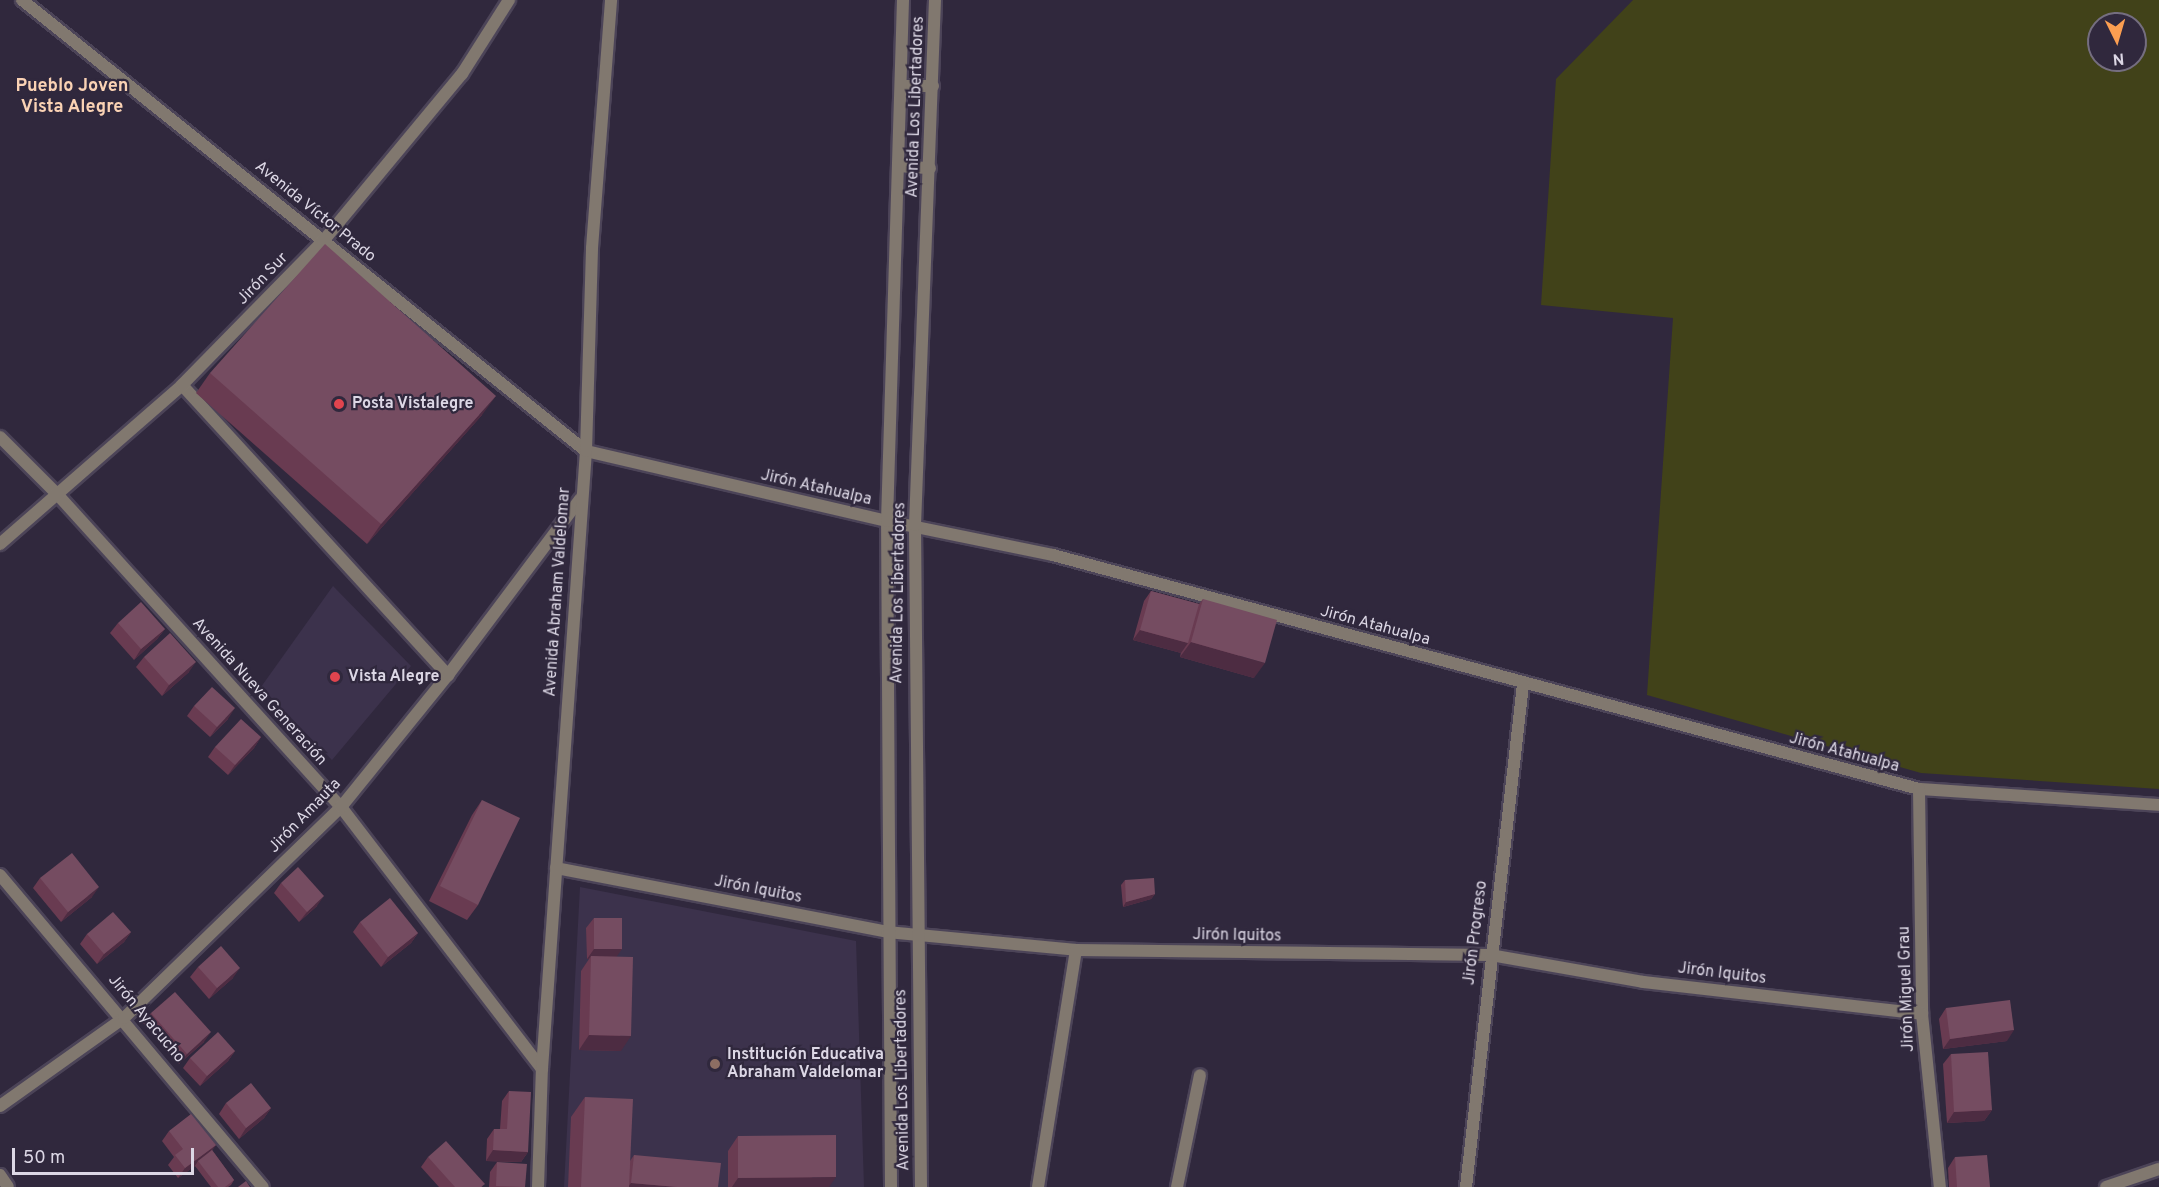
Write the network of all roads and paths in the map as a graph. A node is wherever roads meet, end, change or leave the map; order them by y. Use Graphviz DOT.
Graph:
graph roads {
  1 [pos="22,0"];
  2 [pos="509,0"];
  3 [pos="611,0"];
  4 [pos="903,0"];
  5 [pos="935,0"];
  6 [pos="900,86"];
  7 [pos="933,86"];
  8 [pos="898,166"];
  9 [pos="930,168"];
  10 [pos="324,240"];
  11 [pos="182,386"];
  12 [pos="0,437"];
  13 [pos="586,451"];
  14 [pos="57,494"];
  15 [pos="581,498"];
  16 [pos="887,521"];
  17 [pos="915,525"];
  18 [pos="0,544"];
  19 [pos="448,675"];
  20 [pos="1523,684"];
  21 [pos="1918,789"];
  22 [pos="2159,805"];
  23 [pos="340,807"];
  24 [pos="556,868"];
  25 [pos="0,875"];
  26 [pos="887,932"];
  27 [pos="918,935"];
  28 [pos="1076,950"];
  29 [pos="1490,955"];
  30 [pos="1922,1014"];
  31 [pos="124,1018"];
  32 [pos="542,1069"];
  33 [pos="1200,1075"];
  34 [pos="0,1106"];
  35 [pos="2159,1169"];
  36 [pos="0,1175"];
  37 [pos="8,1187"];
  38 [pos="264,1187"];
  39 [pos="538,1187"];
  40 [pos="891,1187"];
  41 [pos="921,1187"];
  42 [pos="1038,1187"];
  43 [pos="1177,1187"];
  44 [pos="1466,1187"];
  45 [pos="1940,1187"];
  46 [pos="2106,1187"];
  1 -- 10 [label="street, Avenida Víctor Prado"];
  2 -- 10 [label="street, Jirón Sur"];
  3 -- 13 [label="street, Avenida Abraham Valdelomar"];
  4 -- 6 [label="street, Avenida Los Libertadores"];
  5 -- 7 [label="street, Avenida Los Libertadores"];
  6 -- 7 [label="street"];
  6 -- 8 [label="street, Avenida Los Libertadores"];
  7 -- 9 [label="street, Avenida Los Libertadores"];
  8 -- 9 [label="street"];
  8 -- 16 [label="street, Avenida Los Libertadores"];
  9 -- 17 [label="street, Avenida Los Libertadores"];
  10 -- 11 [label="street, Jirón Sur"];
  10 -- 13 [label="street, Avenida Víctor Prado"];
  11 -- 14 [label="street, Jirón Sur"];
  11 -- 19 [label="street"];
  12 -- 14 [label="street, Avenida Nueva Generación"];
  13 -- 15 [label="street, Avenida Abraham Valdelomar"];
  13 -- 16 [label="street, Jirón Atahualpa"];
  14 -- 18 [label="street, Jirón Sur"];
  14 -- 23 [label="street, Avenida Nueva Generación"];
  15 -- 19 [label="street, Jirón Amauta"];
  15 -- 24 [label="street, Avenida Abraham Valdelomar"];
  16 -- 17 [label="street, Jirón Atahualpa"];
  16 -- 26 [label="street, Avenida Los Libertadores"];
  17 -- 20 [label="street, Jirón Atahualpa"];
  17 -- 27 [label="street, Avenida Los Libertadores"];
  19 -- 23 [label="street, Jirón Amauta"];
  20 -- 21 [label="street, Jirón Atahualpa"];
  20 -- 29 [label="street, Jirón Progreso"];
  21 -- 22 [label="street, Jirón Atahualpa"];
  21 -- 30 [label="street, Jirón Miguel Grau"];
  23 -- 31 [label="street, Jirón Amauta"];
  23 -- 32 [label="street, Avenida Nueva Generación"];
  24 -- 26 [label="street, Jirón Iquitos"];
  24 -- 32 [label="street, Avenida Abraham Valdelomar"];
  25 -- 31 [label="street, Jirón Ayacucho"];
  26 -- 27 [label="street, Jirón Iquitos"];
  26 -- 40 [label="street, Avenida Los Libertadores"];
  27 -- 28 [label="street, Jirón Iquitos"];
  27 -- 41 [label="street, Avenida Los Libertadores"];
  28 -- 29 [label="street, Jirón Iquitos"];
  28 -- 42 [label="street"];
  29 -- 30 [label="street, Jirón Iquitos"];
  29 -- 44 [label="street, Jirón Progreso"];
  30 -- 45 [label="street, Jirón Miguel Grau"];
  31 -- 34 [label="street, Jirón Amauta"];
  31 -- 38 [label="street, Jirón Ayacucho"];
  32 -- 39 [label="street, Avenida Abraham Valdelomar"];
  33 -- 43 [label="street"];
  35 -- 46 [label="street"];
  36 -- 37 [label="street"];
}
